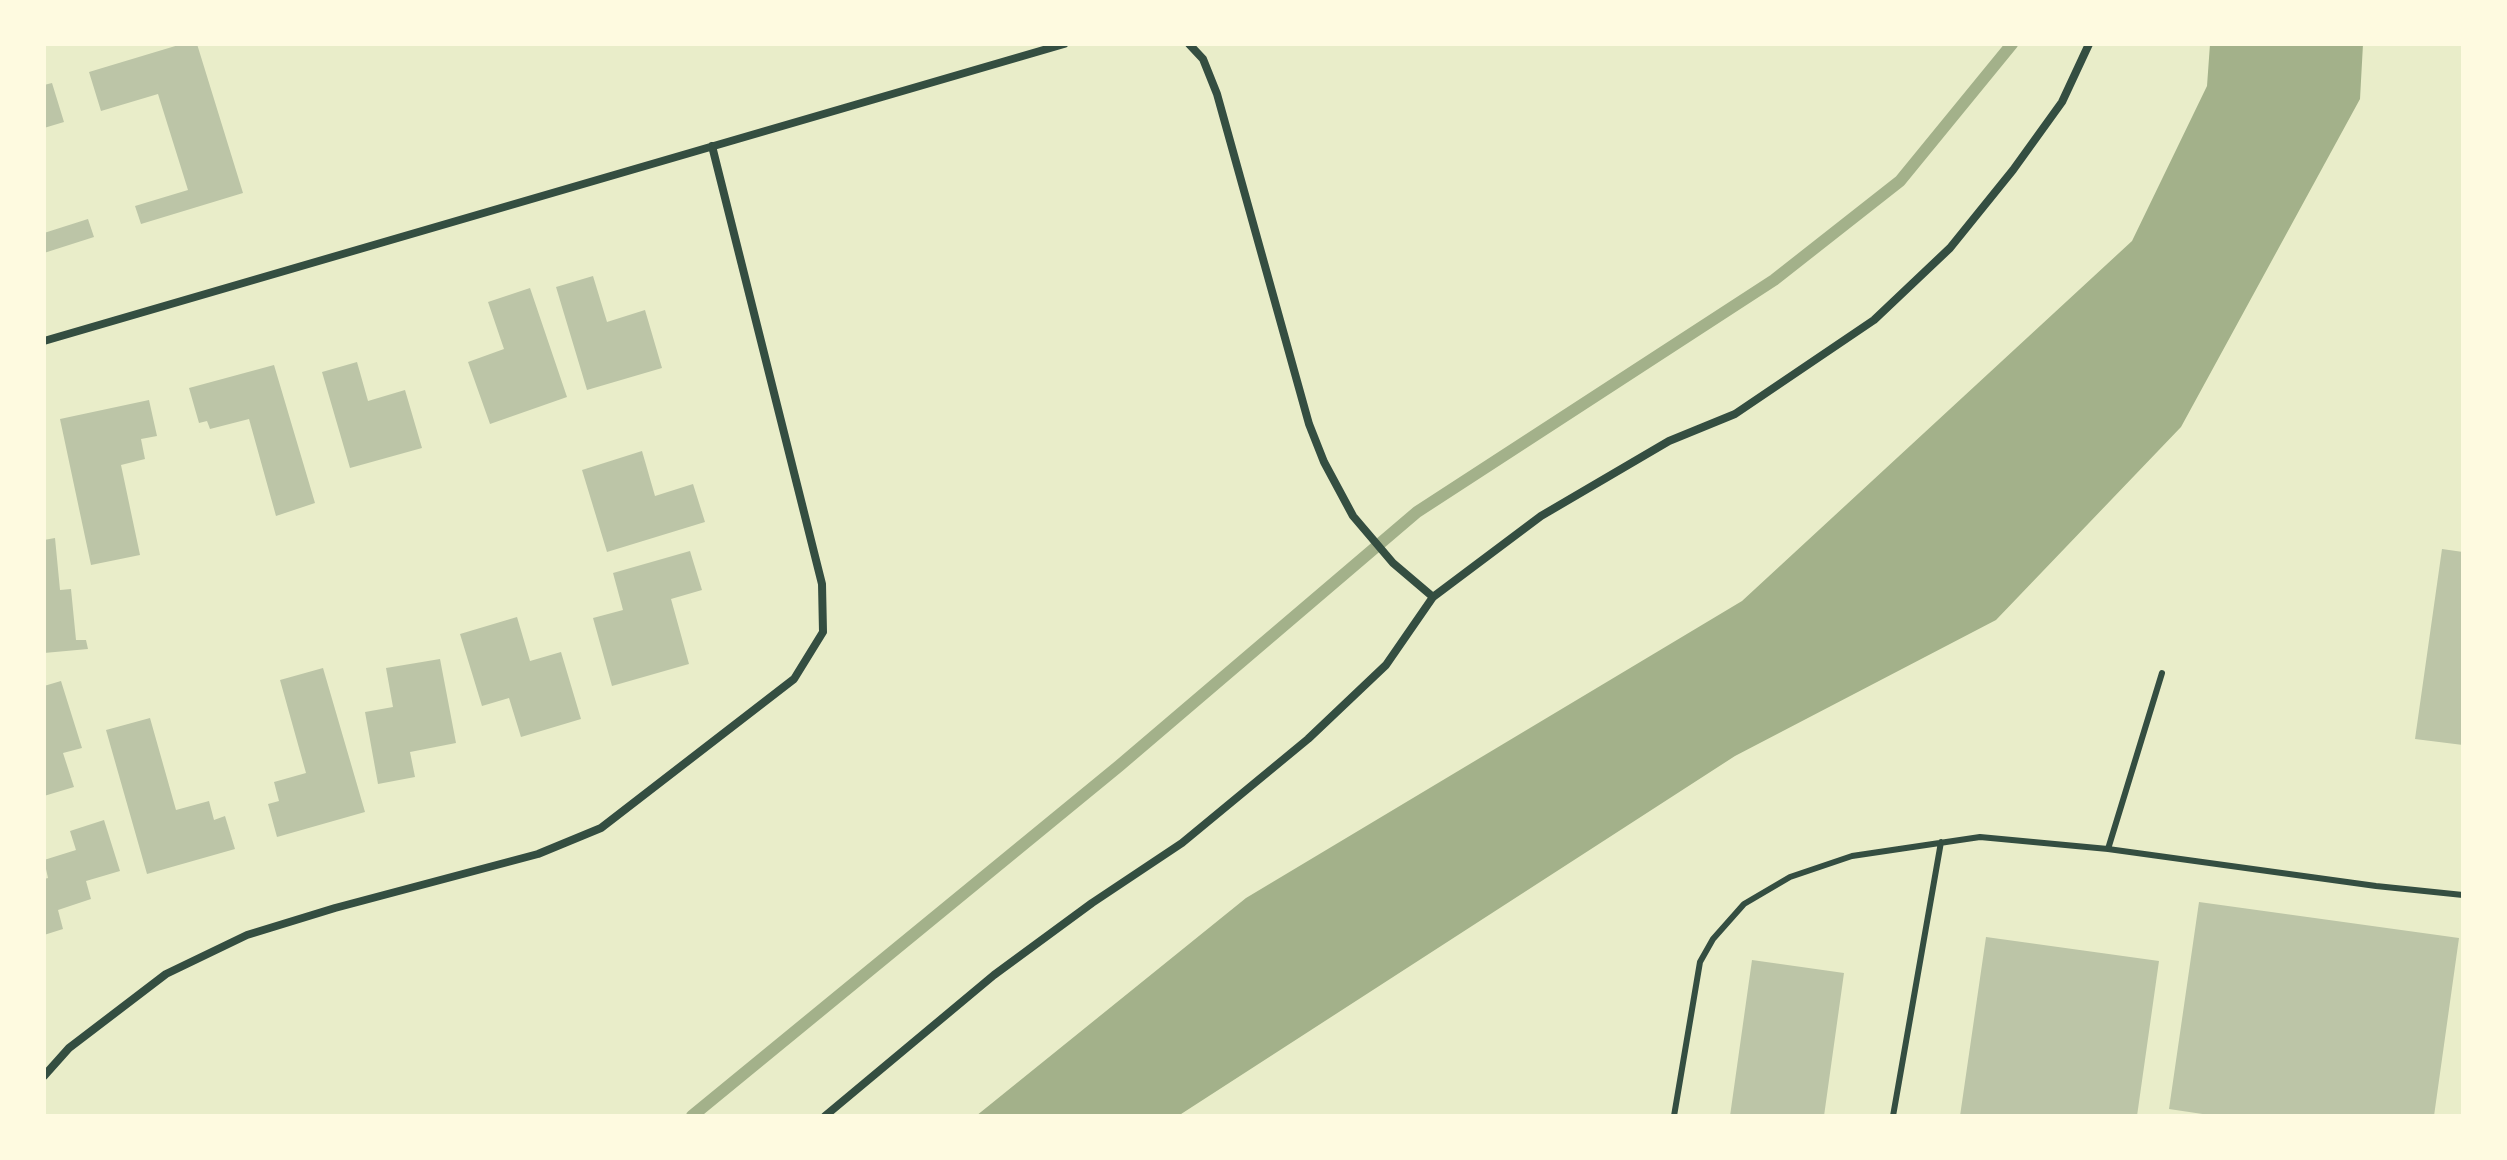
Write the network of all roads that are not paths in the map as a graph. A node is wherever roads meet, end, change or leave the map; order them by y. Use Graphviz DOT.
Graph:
graph roads {
  1 [pos="1064,44"];
  2 [pos="1189,44"];
  3 [pos="2089,44"];
  4 [pos="712,146"];
  5 [pos="44,341"];
  6 [pos="1433,597"];
  7 [pos="2162,673"];
  8 [pos="1941,842"];
  9 [pos="2108,849"];
  10 [pos="2463,895"];
  11 [pos="44,1076"];
  12 [pos="825,1116"];
  13 [pos="1674,1116"];
  14 [pos="1893,1116"];
  1 -- 4 [label="street"];
  2 -- 6 [label="street"];
  3 -- 6 [label="street"];
  4 -- 5 [label="street"];
  4 -- 11 [label="street"];
  6 -- 12 [label="street"];
  7 -- 9 [label="lane"];
  8 -- 9 [label="lane"];
  8 -- 13 [label="lane"];
  8 -- 14 [label="lane"];
  9 -- 10 [label="lane"];
}
